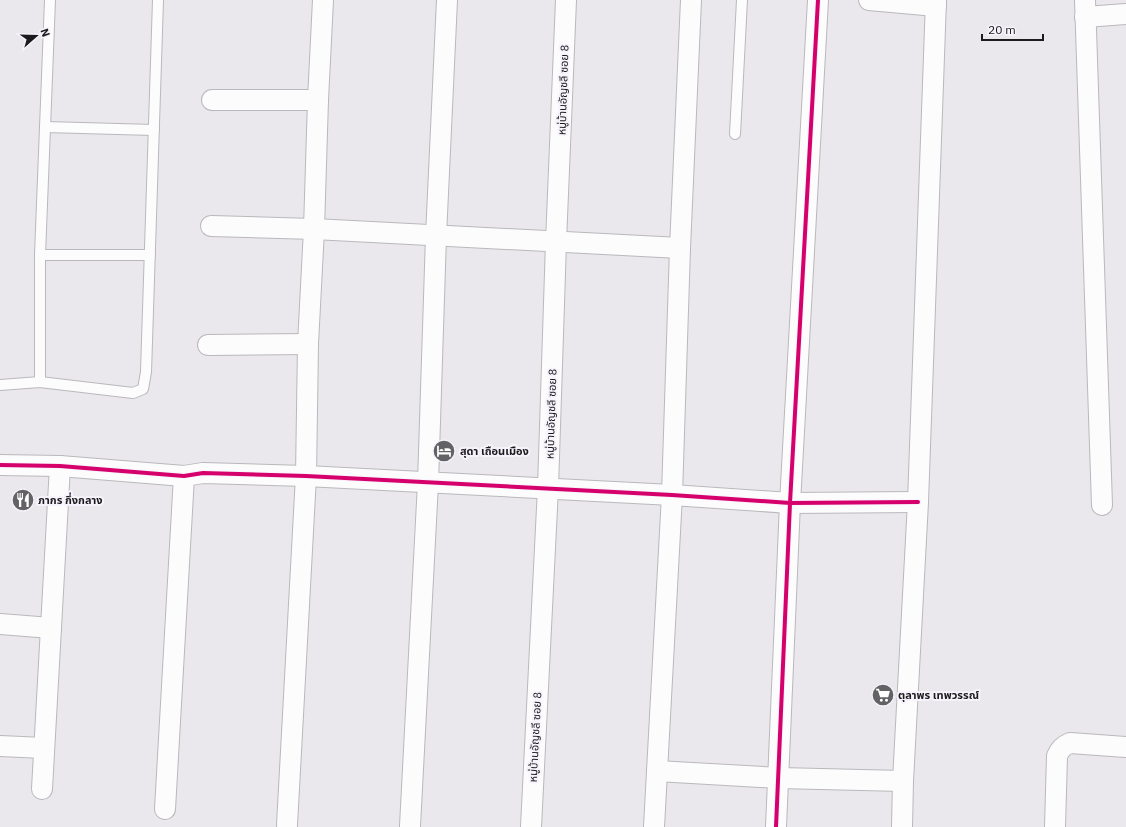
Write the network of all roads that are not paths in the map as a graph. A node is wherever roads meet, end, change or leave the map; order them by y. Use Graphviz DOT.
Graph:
graph roads {
  1 [pos="50,0"];
  2 [pos="158,0"];
  3 [pos="323,0"];
  4 [pos="447,0"];
  5 [pos="566,0"];
  6 [pos="692,0"];
  7 [pos="742,0"];
  8 [pos="818,0"];
  9 [pos="869,0"];
  10 [pos="936,3"];
  11 [pos="1085,8"];
  12 [pos="1126,14"];
  13 [pos="212,100"];
  14 [pos="318,100"];
  15 [pos="45,127"];
  16 [pos="154,130"];
  17 [pos="735,134"];
  18 [pos="211,226"];
  19 [pos="314,229"];
  20 [pos="436,236"];
  21 [pos="556,242"];
  22 [pos="680,248"];
  23 [pos="40,255"];
  24 [pos="150,256"];
  25 [pos="308,344"];
  26 [pos="208,345"];
  27 [pos="40,382"];
  28 [pos="0,385"];
  29 [pos="0,465"];
  30 [pos="60,466"];
  31 [pos="184,476"];
  32 [pos="306,476"];
  33 [pos="428,483"];
  34 [pos="548,488"];
  35 [pos="672,495"];
  36 [pos="918,502"];
  37 [pos="790,503"];
  38 [pos="1102,505"];
  39 [pos="0,624"];
  40 [pos="51,628"];
  41 [pos="0,746"];
  42 [pos="44,748"];
  43 [pos="1126,748"];
  44 [pos="657,771"];
  45 [pos="779,778"];
  46 [pos="902,781"];
  47 [pos="42,788"];
  48 [pos="165,809"];
  49 [pos="287,825"];
  50 [pos="410,826"];
  51 [pos="531,827"];
  52 [pos="654,827"];
  53 [pos="776,827"];
  54 [pos="902,827"];
  55 [pos="1055,827"];
  1 -- 15 [label="lane"];
  2 -- 16 [label="lane"];
  3 -- 14 [label="street"];
  4 -- 20 [label="street"];
  5 -- 21 [label="street, หมู่บ้านอัญชลี ซอย 8"];
  6 -- 22 [label="street"];
  7 -- 17 [label="lane"];
  8 -- 37 [label="street"];
  9 -- 10 [label="street"];
  10 -- 36 [label="street"];
  11 -- 12 [label="street"];
  11 -- 38 [label="street"];
  13 -- 14 [label="street"];
  14 -- 19 [label="street"];
  15 -- 16 [label="lane"];
  15 -- 23 [label="lane"];
  16 -- 24 [label="lane"];
  18 -- 19 [label="street"];
  19 -- 20 [label="street"];
  19 -- 25 [label="street"];
  20 -- 21 [label="street"];
  20 -- 33 [label="street"];
  21 -- 22 [label="street"];
  21 -- 34 [label="street, หมู่บ้านอัญชลี ซอย 8"];
  22 -- 35 [label="street"];
  23 -- 24 [label="lane"];
  23 -- 27 [label="lane"];
  24 -- 27 [label="lane"];
  25 -- 26 [label="street"];
  25 -- 32 [label="street"];
  27 -- 28 [label="lane"];
  29 -- 30 [label="street"];
  30 -- 31 [label="street"];
  30 -- 40 [label="street"];
  31 -- 32 [label="street"];
  31 -- 48 [label="street"];
  32 -- 33 [label="street"];
  32 -- 49 [label="street"];
  33 -- 34 [label="street"];
  33 -- 50 [label="street"];
  34 -- 35 [label="street"];
  34 -- 51 [label="street, หมู่บ้านอัญชลี ซอย 8"];
  35 -- 37 [label="street"];
  35 -- 44 [label="street"];
  36 -- 37 [label="street"];
  36 -- 46 [label="street"];
  37 -- 45 [label="street"];
  39 -- 40 [label="street"];
  40 -- 42 [label="street"];
  41 -- 42 [label="street"];
  42 -- 47 [label="street"];
  43 -- 55 [label="street"];
  44 -- 45 [label="street"];
  44 -- 52 [label="street"];
  45 -- 46 [label="street"];
  45 -- 53 [label="street"];
  46 -- 54 [label="street"];
}
